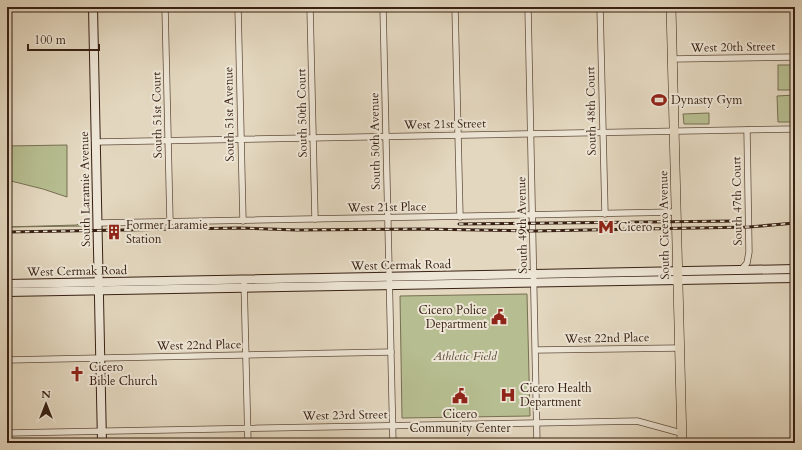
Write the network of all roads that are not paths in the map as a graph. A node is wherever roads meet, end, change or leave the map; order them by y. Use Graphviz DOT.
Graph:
graph roads {
  1 [pos="93,7"];
  2 [pos="165,7"];
  3 [pos="238,7"];
  4 [pos="310,7"];
  5 [pos="383,7"];
  6 [pos="455,7"];
  7 [pos="528,7"];
  8 [pos="600,7"];
  9 [pos="671,7"];
  10 [pos="795,57"];
  11 [pos="672,59"];
  12 [pos="795,129"];
  13 [pos="747,130"];
  14 [pos="674,131"];
  15 [pos="603,132"];
  16 [pos="531,133"];
  17 [pos="458,135"];
  18 [pos="386,136"];
  19 [pos="313,138"];
  20 [pos="241,139"];
  21 [pos="168,141"];
  22 [pos="96,142"];
  23 [pos="676,212"];
  24 [pos="605,214"];
  25 [pos="533,215"];
  26 [pos="460,217"];
  27 [pos="388,218"];
  28 [pos="315,219"];
  29 [pos="243,221"];
  30 [pos="170,222"];
  31 [pos="98,223"];
  32 [pos="795,269"];
  33 [pos="741,270"];
  34 [pos="678,276"];
  35 [pos="534,278"];
  36 [pos="795,278"];
  37 [pos="389,281"];
  38 [pos="7,284"];
  39 [pos="244,284"];
  40 [pos="99,287"];
  41 [pos="7,292"];
  42 [pos="679,348"];
  43 [pos="536,350"];
  44 [pos="391,352"];
  45 [pos="246,355"];
  46 [pos="100,358"];
  47 [pos="7,360"];
  48 [pos="537,422"];
  49 [pos="393,426"];
  50 [pos="248,428"];
  51 [pos="102,431"];
  52 [pos="7,433"];
  53 [pos="681,433"];
  54 [pos="102,443"];
  55 [pos="248,443"];
  56 [pos="393,443"];
  57 [pos="538,443"];
  58 [pos="682,443"];
  1 -- 22 [label="main road, South Laramie Avenue"];
  2 -- 21 [label="street, South 51st Court"];
  3 -- 20 [label="street, South 51st Avenue"];
  4 -- 19 [label="street, South 50th Court"];
  5 -- 18 [label="street, South 50th Avenue"];
  6 -- 17 [label="street"];
  7 -- 16 [label="street, South 49th Avenue"];
  8 -- 15 [label="street, South 48th Court"];
  9 -- 11 [label="main road, South Cicero Avenue"];
  10 -- 11 [label="street, West 20th Street"];
  11 -- 14 [label="main road, South Cicero Avenue"];
  12 -- 13 [label="street, West 21st Street"];
  13 -- 14 [label="street, West 21st Street"];
  13 -- 33 [label="street, South 47th Court"];
  14 -- 15 [label="street, West 21st Street"];
  14 -- 23 [label="main road, South Cicero Avenue"];
  15 -- 16 [label="street, West 21st Street"];
  15 -- 24 [label="street, South 48th Court"];
  16 -- 17 [label="street, West 21st Street"];
  16 -- 25 [label="street, South 49th Avenue"];
  17 -- 18 [label="street, West 21st Street"];
  17 -- 26 [label="street"];
  18 -- 19 [label="street, West 21st Street"];
  18 -- 27 [label="street, South 50th Avenue"];
  19 -- 20 [label="street, West 21st Street"];
  19 -- 28 [label="street, South 50th Court"];
  20 -- 21 [label="street, West 21st Street"];
  20 -- 29 [label="street, South 51st Avenue"];
  21 -- 22 [label="street, West 21st Street"];
  21 -- 30 [label="street, South 51st Court"];
  22 -- 31 [label="main road, South Laramie Avenue"];
  23 -- 24 [label="street, West 21st Place"];
  23 -- 34 [label="main road, South Cicero Avenue"];
  24 -- 25 [label="street, West 21st Place"];
  25 -- 26 [label="street, West 21st Place"];
  25 -- 35 [label="street, South 49th Avenue"];
  26 -- 27 [label="street, West 21st Place"];
  27 -- 28 [label="street, West 21st Place"];
  27 -- 37 [label="street, South 50th Avenue"];
  28 -- 29 [label="street, West 21st Place"];
  29 -- 30 [label="street, West 21st Place"];
  30 -- 31 [label="street, West 21st Place"];
  31 -- 40 [label="main road, South Laramie Avenue"];
  32 -- 33 [label="main road, West Cermak Road"];
  33 -- 34 [label="main road, West Cermak Road"];
  34 -- 35 [label="main road, West Cermak Road"];
  34 -- 36 [label="main road, West Cermak Road"];
  34 -- 42 [label="main road, South Cicero Avenue"];
  35 -- 37 [label="main road, West Cermak Road"];
  35 -- 43 [label="street, South 49th Avenue"];
  37 -- 39 [label="main road, West Cermak Road"];
  37 -- 44 [label="street, South 50th Avenue"];
  38 -- 40 [label="main road, West Cermak Road"];
  39 -- 40 [label="main road, West Cermak Road"];
  39 -- 45 [label="street"];
  40 -- 41 [label="main road, West Cermak Road"];
  40 -- 46 [label="main road, South Laramie Avenue"];
  42 -- 43 [label="street, West 22nd Place"];
  42 -- 53 [label="main road, South Cicero Avenue"];
  43 -- 48 [label="street, South 49th Avenue"];
  44 -- 45 [label="street, West 22nd Place"];
  44 -- 49 [label="street, South 50th Avenue"];
  45 -- 46 [label="street, West 22nd Place"];
  45 -- 50 [label="street"];
  46 -- 47 [label="street, West 22nd Place"];
  46 -- 51 [label="main road, South Laramie Avenue"];
  48 -- 49 [label="street, West 23rd Street"];
  48 -- 53 [label="street, West 23rd Street"];
  48 -- 57 [label="street, South 49th Avenue"];
  49 -- 50 [label="street, West 23rd Street"];
  49 -- 56 [label="street, South 50th Avenue"];
  50 -- 51 [label="street, West 23rd Street"];
  50 -- 55 [label="street"];
  51 -- 52 [label="street, West 23rd Street"];
  51 -- 54 [label="main road, South Laramie Avenue"];
  53 -- 58 [label="main road, South Cicero Avenue"];
}
